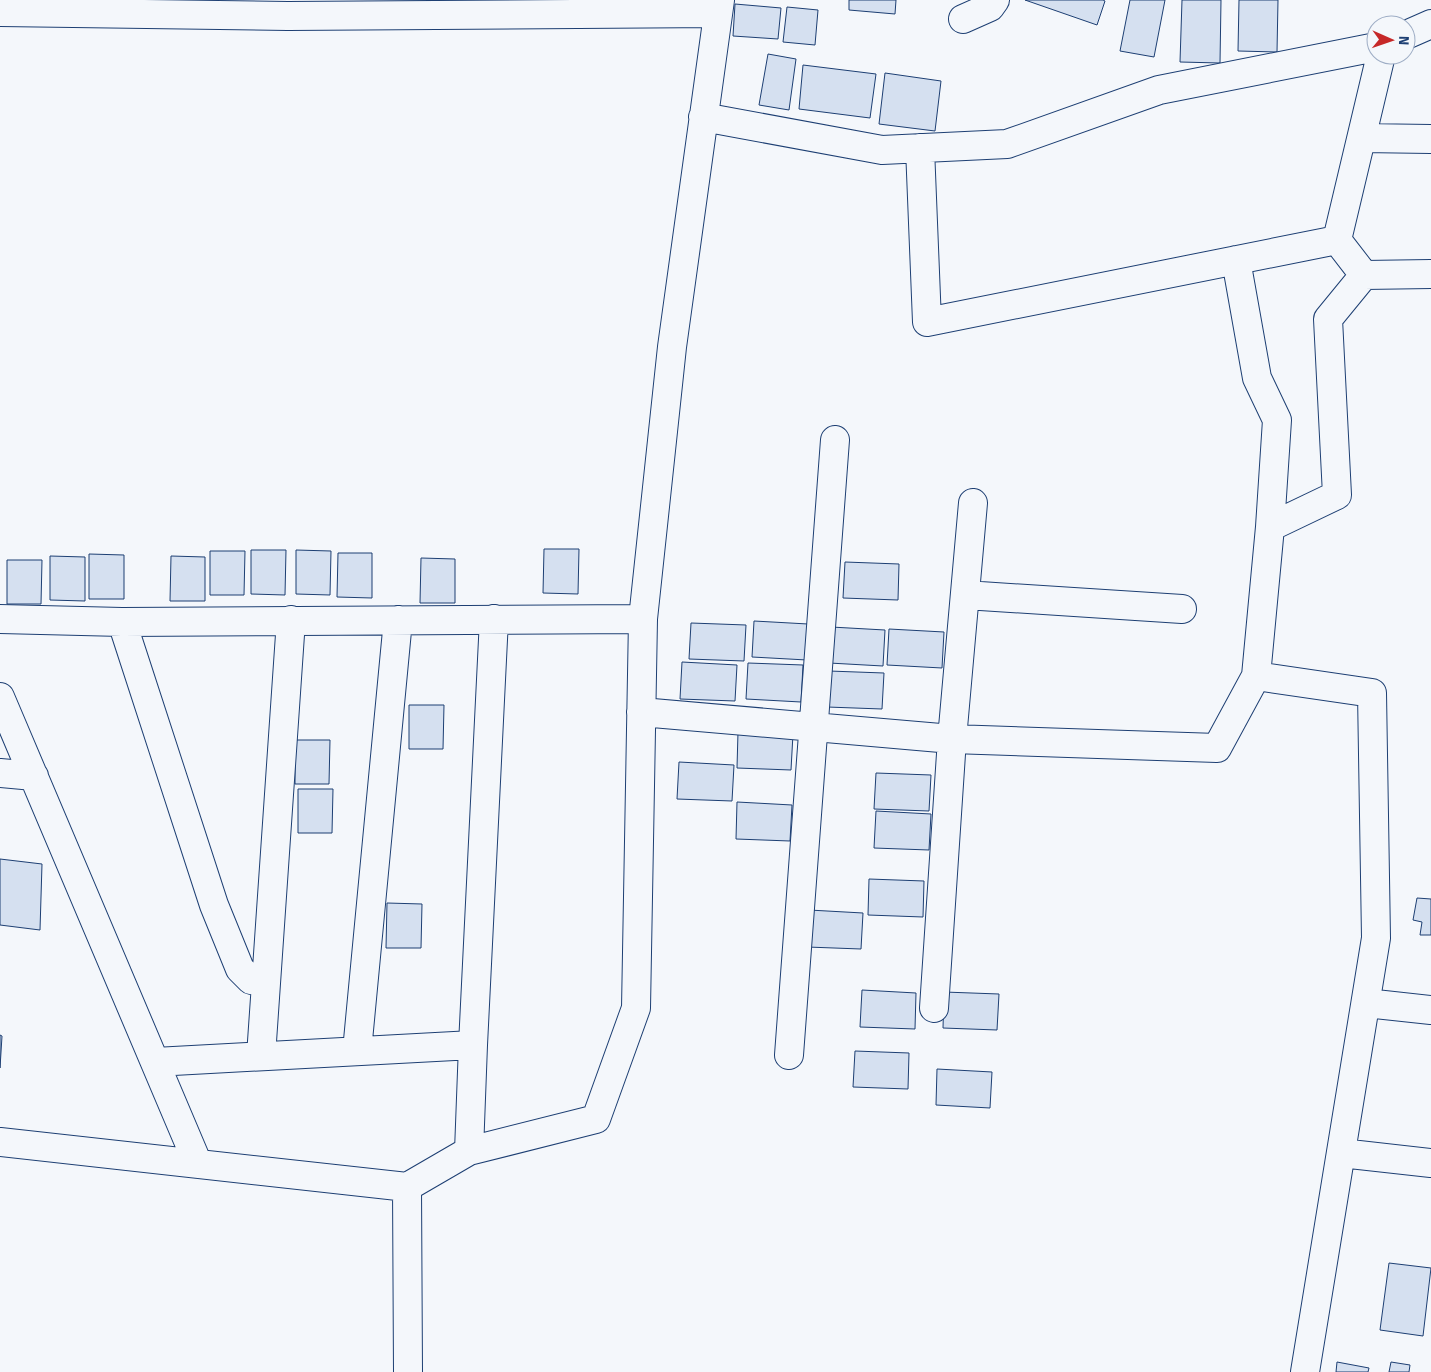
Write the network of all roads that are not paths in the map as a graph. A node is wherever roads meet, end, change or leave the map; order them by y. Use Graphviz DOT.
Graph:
graph roads {
  1 [pos="995,0"];
  2 [pos="718,6"];
  3 [pos="288,8"];
  4 [pos="0,12"];
  5 [pos="963,19"];
  6 [pos="1431,24"];
  7 [pos="1416,31"];
  8 [pos="1366,49"];
  9 [pos="1379,65"];
  10 [pos="703,117"];
  11 [pos="1362,138"];
  12 [pos="1431,139"];
  13 [pos="920,148"];
  14 [pos="1337,240"];
  15 [pos="1236,260"];
  16 [pos="1431,274"];
  17 [pos="1364,275"];
  18 [pos="835,440"];
  19 [pos="973,503"];
  20 [pos="1270,527"];
  21 [pos="965,595"];
  22 [pos="1182,608"];
  23 [pos="0,619"];
  24 [pos="494,619"];
  25 [pos="643,619"];
  26 [pos="291,620"];
  27 [pos="398,620"];
  28 [pos="122,622"];
  29 [pos="1256,676"];
  30 [pos="0,697"];
  31 [pos="641,712"];
  32 [pos="815,728"];
  33 [pos="952,739"];
  34 [pos="0,773"];
  35 [pos="34,776"];
  36 [pos="266,982"];
  37 [pos="1366,1003"];
  38 [pos="934,1008"];
  39 [pos="1431,1010"];
  40 [pos="473,1045"];
  41 [pos="357,1051"];
  42 [pos="789,1055"];
  43 [pos="261,1056"];
  44 [pos="155,1062"];
  45 [pos="0,1142"];
  46 [pos="469,1151"];
  47 [pos="1341,1153"];
  48 [pos="1431,1163"];
  49 [pos="198,1164"];
  50 [pos="407,1187"];
  51 [pos="408,1372"];
  52 [pos="1305,1372"];
  1 -- 5 [label="street"];
  2 -- 3 [label="street"];
  2 -- 10 [label="street"];
  3 -- 4 [label="street"];
  6 -- 7 [label="street"];
  8 -- 13 [label="street"];
  9 -- 11 [label="street"];
  10 -- 13 [label="street"];
  10 -- 25 [label="street"];
  11 -- 12 [label="street"];
  11 -- 14 [label="street"];
  13 -- 15 [label="street"];
  14 -- 15 [label="street"];
  14 -- 17 [label="street"];
  15 -- 20 [label="street"];
  16 -- 17 [label="street"];
  17 -- 20 [label="street"];
  18 -- 32 [label="street"];
  19 -- 21 [label="street"];
  20 -- 29 [label="street"];
  21 -- 22 [label="street"];
  21 -- 33 [label="street"];
  23 -- 28 [label="street"];
  24 -- 25 [label="street"];
  24 -- 27 [label="street"];
  24 -- 40 [label="street"];
  25 -- 31 [label="street"];
  26 -- 27 [label="street"];
  26 -- 28 [label="street"];
  26 -- 36 [label="street"];
  27 -- 41 [label="street"];
  28 -- 36 [label="street"];
  29 -- 33 [label="street"];
  29 -- 37 [label="street"];
  30 -- 35 [label="street"];
  31 -- 32 [label="street"];
  31 -- 46 [label="street"];
  32 -- 33 [label="street"];
  32 -- 42 [label="street"];
  33 -- 38 [label="street"];
  34 -- 35 [label="street"];
  35 -- 44 [label="street"];
  36 -- 43 [label="street"];
  37 -- 39 [label="street"];
  37 -- 47 [label="street"];
  40 -- 41 [label="street"];
  40 -- 46 [label="street"];
  41 -- 43 [label="street"];
  43 -- 44 [label="street"];
  44 -- 49 [label="street"];
  45 -- 49 [label="street"];
  46 -- 50 [label="street"];
  47 -- 48 [label="street"];
  47 -- 52 [label="street"];
  49 -- 50 [label="street"];
  50 -- 51 [label="street"];
}
